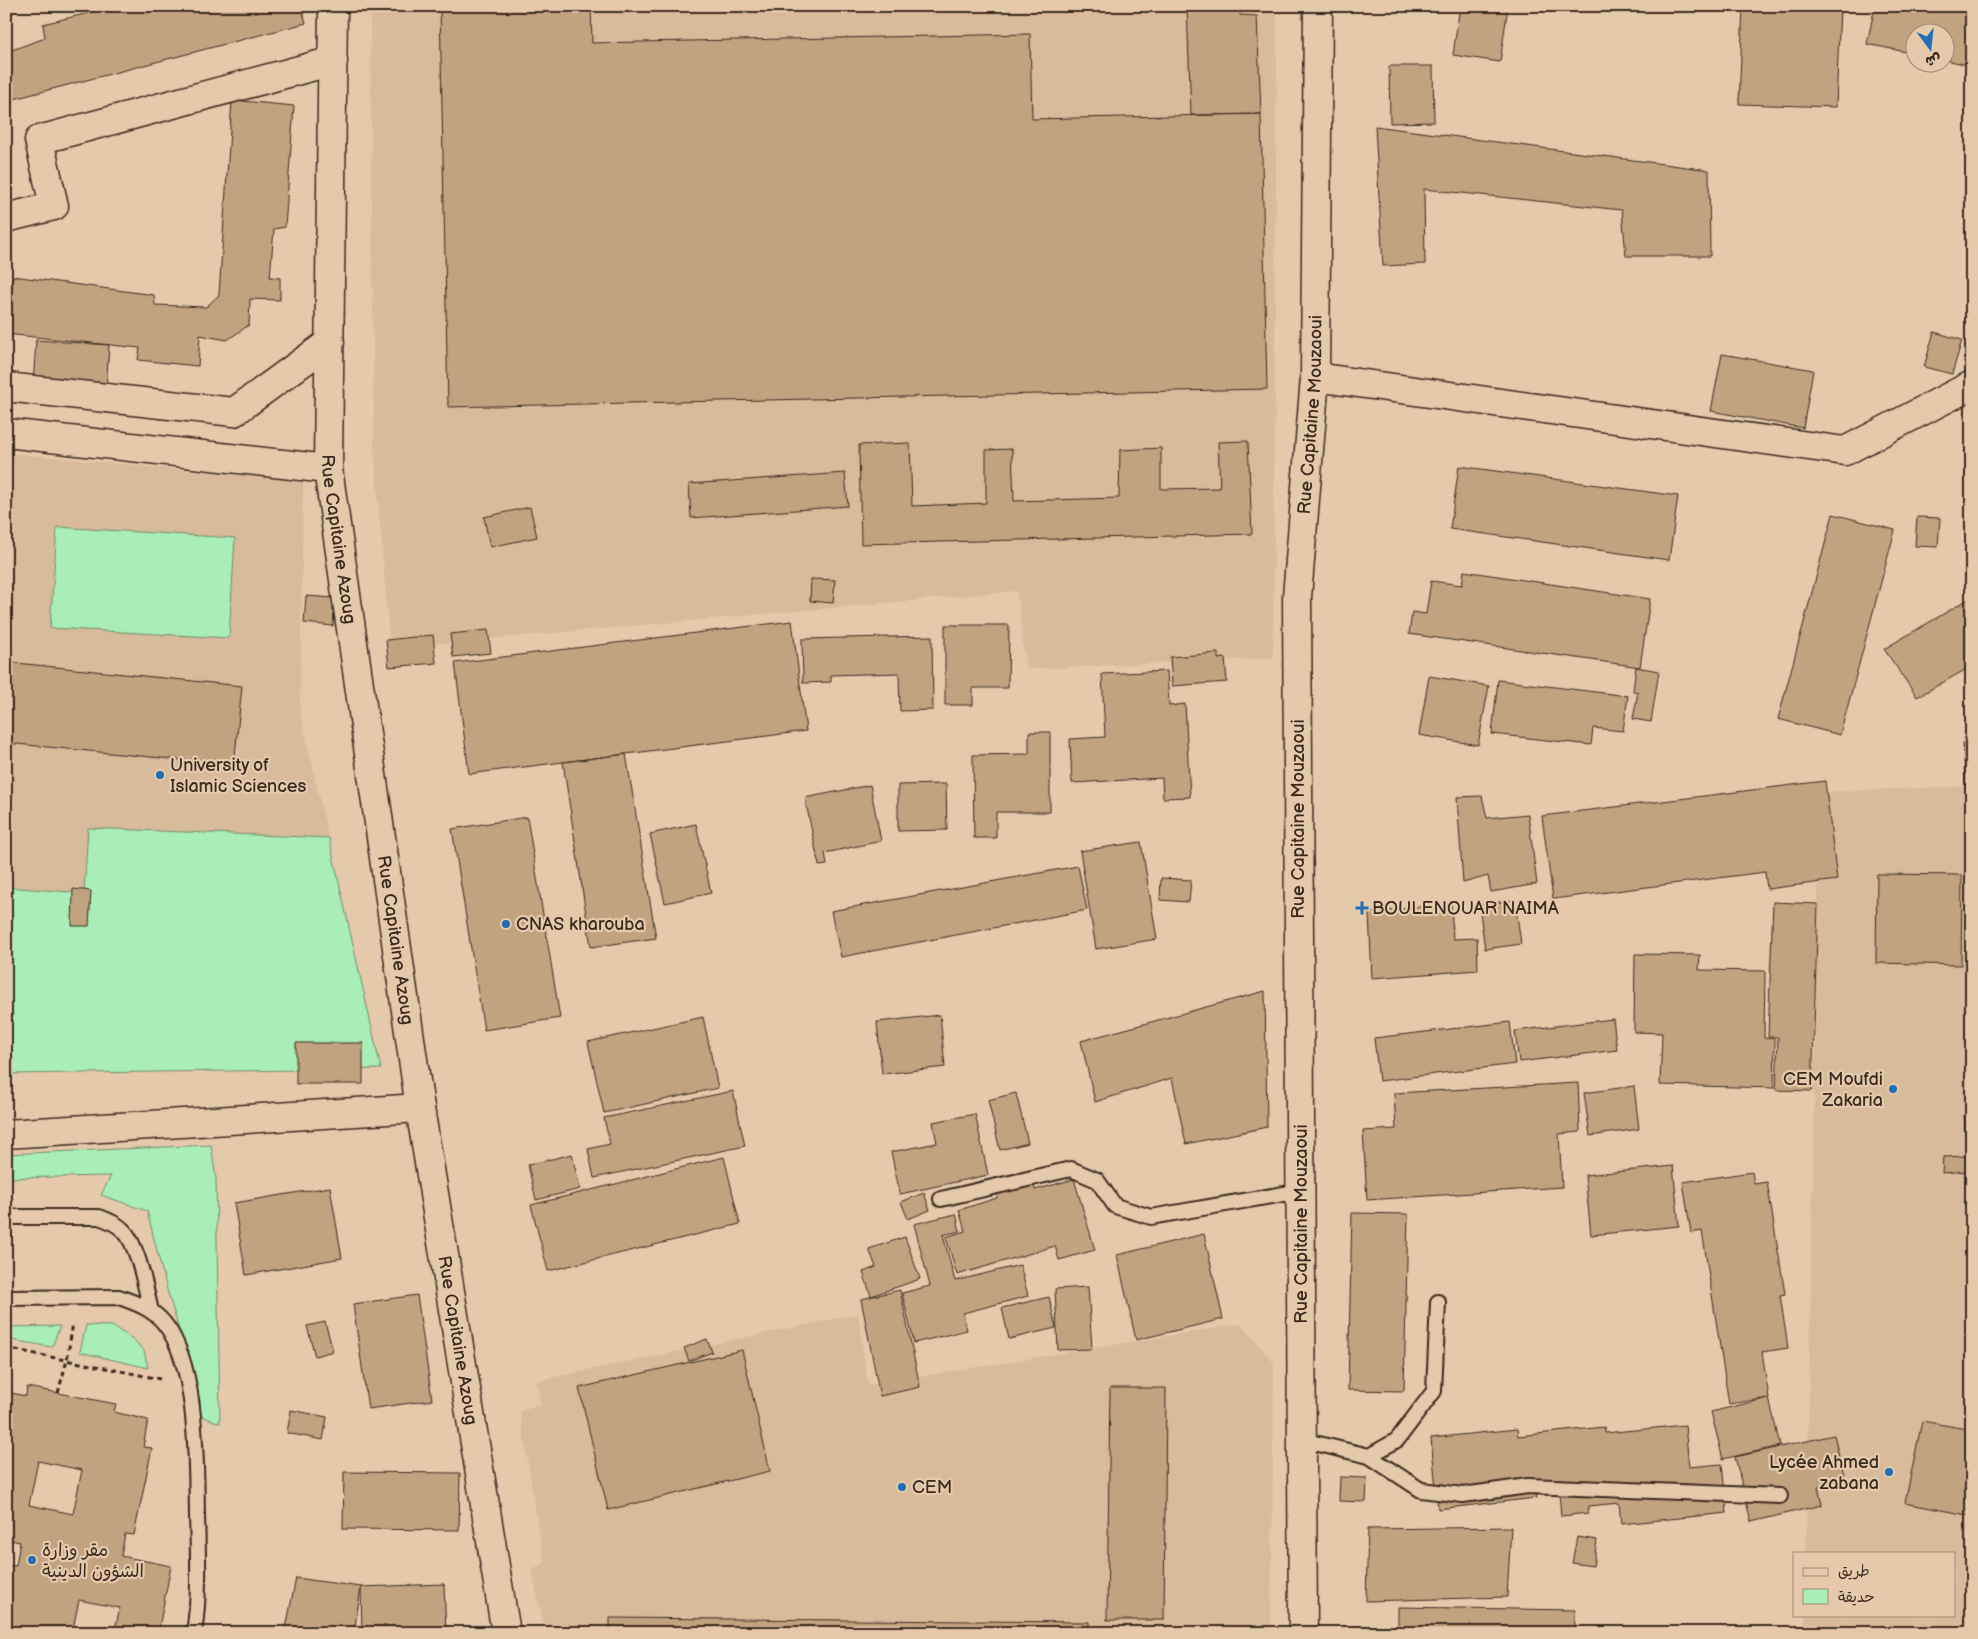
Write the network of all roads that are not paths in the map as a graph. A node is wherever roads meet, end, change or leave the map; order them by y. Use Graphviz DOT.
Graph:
graph roads {
  1 [pos="333,6"];
  2 [pos="1318,6"];
  3 [pos="333,61"];
  4 [pos="6,218"];
  5 [pos="330,342"];
  6 [pos="1315,377"];
  7 [pos="1972,385"];
  8 [pos="6,387"];
  9 [pos="6,434"];
  10 [pos="328,468"];
  11 [pos="420,1108"];
  12 [pos="6,1134"];
  13 [pos="1301,1191"];
  14 [pos="941,1199"];
  15 [pos="6,1218"];
  16 [pos="6,1298"];
  17 [pos="1438,1302"];
  18 [pos="152,1311"];
  19 [pos="1302,1440"];
  20 [pos="1369,1456"];
  21 [pos="1780,1496"];
  22 [pos="194,1633"];
  23 [pos="506,1633"];
  24 [pos="1303,1633"];
  1 -- 3 [label="street, Rue Capitaine Azoug"];
  2 -- 6 [label="street, Rue Capitaine Mouzaoui"];
  3 -- 4 [label="street"];
  3 -- 5 [label="street, Rue Capitaine Azoug"];
  5 -- 8 [label="street"];
  5 -- 10 [label="street, Rue Capitaine Azoug"];
  6 -- 7 [label="street"];
  6 -- 13 [label="street, Rue Capitaine Mouzaoui"];
  9 -- 10 [label="street"];
  10 -- 11 [label="street, Rue Capitaine Azoug"];
  11 -- 12 [label="street"];
  11 -- 23 [label="street, Rue Capitaine Azoug"];
  13 -- 14 [label="lane"];
  13 -- 19 [label="street, Rue Capitaine Mouzaoui"];
  15 -- 18 [label="lane"];
  16 -- 18 [label="lane"];
  17 -- 20 [label="lane"];
  18 -- 22 [label="lane"];
  19 -- 20 [label="lane"];
  19 -- 24 [label="street, Rue Capitaine Mouzaoui"];
  20 -- 21 [label="lane"];
}
